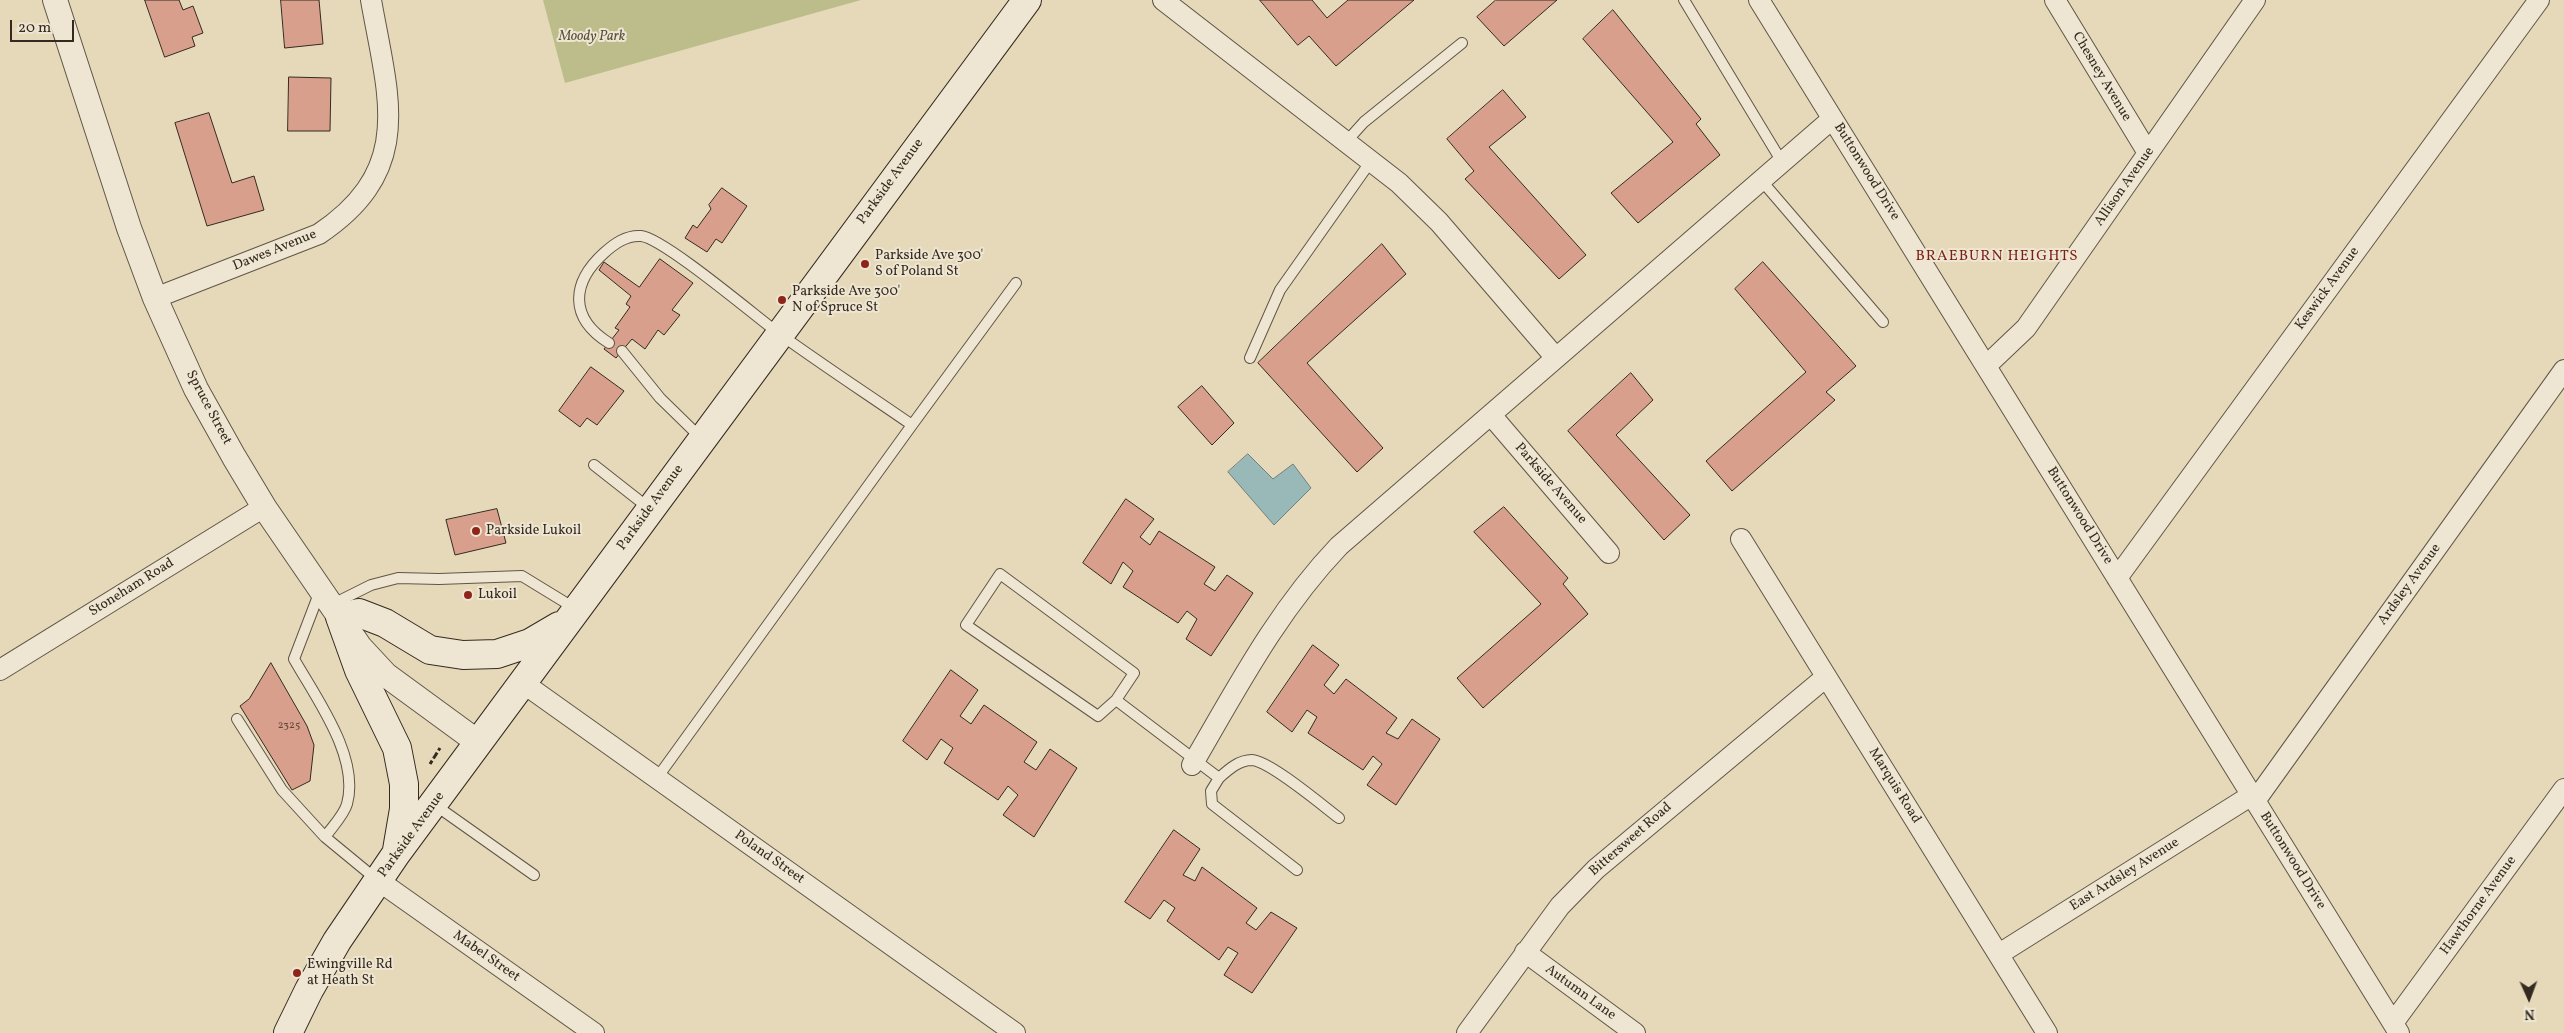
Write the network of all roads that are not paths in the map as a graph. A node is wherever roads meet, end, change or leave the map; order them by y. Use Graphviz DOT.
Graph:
graph roads {
  1 [pos="55,0"];
  2 [pos="370,0"];
  3 [pos="1027,0"];
  4 [pos="1163,0"];
  5 [pos="1684,0"];
  6 [pos="1758,0"];
  7 [pos="2055,0"];
  8 [pos="2255,0"];
  9 [pos="2539,0"];
  10 [pos="1462,42"];
  11 [pos="1832,119"];
  12 [pos="1346,142"];
  13 [pos="2148,153"];
  14 [pos="1371,161"];
  15 [pos="1782,162"];
  16 [pos="1762,180"];
  17 [pos="1016,283"];
  18 [pos="155,298"];
  19 [pos="1883,322"];
  20 [pos="780,334"];
  21 [pos="609,343"];
  22 [pos="622,352"];
  23 [pos="1250,358"];
  24 [pos="1556,358"];
  25 [pos="1986,366"];
  26 [pos="2564,370"];
  27 [pos="1490,415"];
  28 [pos="912,425"];
  29 [pos="702,439"];
  30 [pos="594,465"];
  31 [pos="264,507"];
  32 [pos="650,509"];
  33 [pos="1741,539"];
  34 [pos="1609,553"];
  35 [pos="2118,578"];
  36 [pos="330,604"];
  37 [pos="572,615"];
  38 [pos="1,667"];
  39 [pos="1826,677"];
  40 [pos="522,683"];
  41 [pos="1116,700"];
  42 [pos="237,719"];
  43 [pos="479,743"];
  44 [pos="1194,762"];
  45 [pos="656,778"];
  46 [pos="1219,778"];
  47 [pos="2564,789"];
  48 [pos="2254,798"];
  49 [pos="433,805"];
  50 [pos="1339,818"];
  51 [pos="326,837"];
  52 [pos="396,854"];
  53 [pos="1297,870"];
  54 [pos="534,875"];
  55 [pos="379,881"];
  56 [pos="1525,952"];
  57 [pos="1999,954"];
  58 [pos="2396,1028"];
  59 [pos="290,1030"];
  60 [pos="594,1033"];
  61 [pos="1015,1033"];
  62 [pos="1466,1033"];
  63 [pos="1635,1033"];
  64 [pos="2047,1033"];
  1 -- 18 [label="street, Spruce Street"];
  2 -- 18 [label="street, Dawes Avenue"];
  3 -- 20 [label="main road, Parkside Avenue"];
  4 -- 12 [label="street"];
  5 -- 15 [label="lane"];
  6 -- 11 [label="street, Buttonwood Drive"];
  7 -- 13 [label="street, Chesney Avenue"];
  8 -- 13 [label="street, Allison Avenue"];
  9 -- 35 [label="street, Keswick Avenue"];
  10 -- 12 [label="lane"];
  11 -- 15 [label="street"];
  11 -- 25 [label="street, Buttonwood Drive"];
  12 -- 14 [label="street"];
  13 -- 25 [label="street, Allison Avenue"];
  14 -- 23 [label="lane"];
  14 -- 24 [label="street"];
  15 -- 16 [label="street"];
  16 -- 19 [label="lane"];
  16 -- 24 [label="street"];
  17 -- 28 [label="lane"];
  18 -- 31 [label="street, Spruce Street"];
  20 -- 21 [label="lane"];
  20 -- 28 [label="lane"];
  20 -- 29 [label="main road, Parkside Avenue"];
  22 -- 29 [label="lane"];
  24 -- 27 [label="street"];
  25 -- 35 [label="street, Buttonwood Drive"];
  26 -- 48 [label="street, Ardsley Avenue"];
  27 -- 34 [label="street, Parkside Avenue"];
  27 -- 44 [label="street"];
  28 -- 45 [label="lane"];
  29 -- 32 [label="main road, Parkside Avenue"];
  30 -- 32 [label="lane"];
  31 -- 36 [label="street, Spruce Street"];
  31 -- 38 [label="street, Stoneham Road"];
  32 -- 37 [label="main road, Parkside Avenue"];
  33 -- 39 [label="street, Marquis Road"];
  35 -- 48 [label="street, Buttonwood Drive"];
  36 -- 37 [label="lane"];
  36 -- 37 [label="main road"];
  36 -- 43 [label="street, Spruce Street"];
  36 -- 51 [label="lane"];
  36 -- 52 [label="main road"];
  37 -- 40 [label="main road, Parkside Avenue"];
  39 -- 56 [label="street, Bittersweet Road"];
  39 -- 57 [label="street, Marquis Road"];
  40 -- 43 [label="main road, Parkside Avenue"];
  40 -- 45 [label="street, Poland Street"];
  41 -- 41 [label="lane"];
  41 -- 44 [label="lane"];
  42 -- 51 [label="lane"];
  43 -- 49 [label="main road, Parkside Avenue"];
  44 -- 46 [label="lane"];
  45 -- 61 [label="street, Poland Street"];
  46 -- 50 [label="lane"];
  46 -- 53 [label="lane"];
  47 -- 58 [label="street, Hawthorne Avenue"];
  48 -- 57 [label="street, East Ardsley Avenue"];
  48 -- 58 [label="street, Buttonwood Drive"];
  49 -- 52 [label="main road, Parkside Avenue"];
  49 -- 54 [label="lane"];
  51 -- 55 [label="lane"];
  52 -- 55 [label="main road, Parkside Avenue"];
  55 -- 59 [label="main road, Parkside Avenue"];
  55 -- 60 [label="street, Mabel Street"];
  56 -- 62 [label="street, Bittersweet Road"];
  56 -- 63 [label="street, Autumn Lane"];
  57 -- 64 [label="street, Marquis Road"];
}
